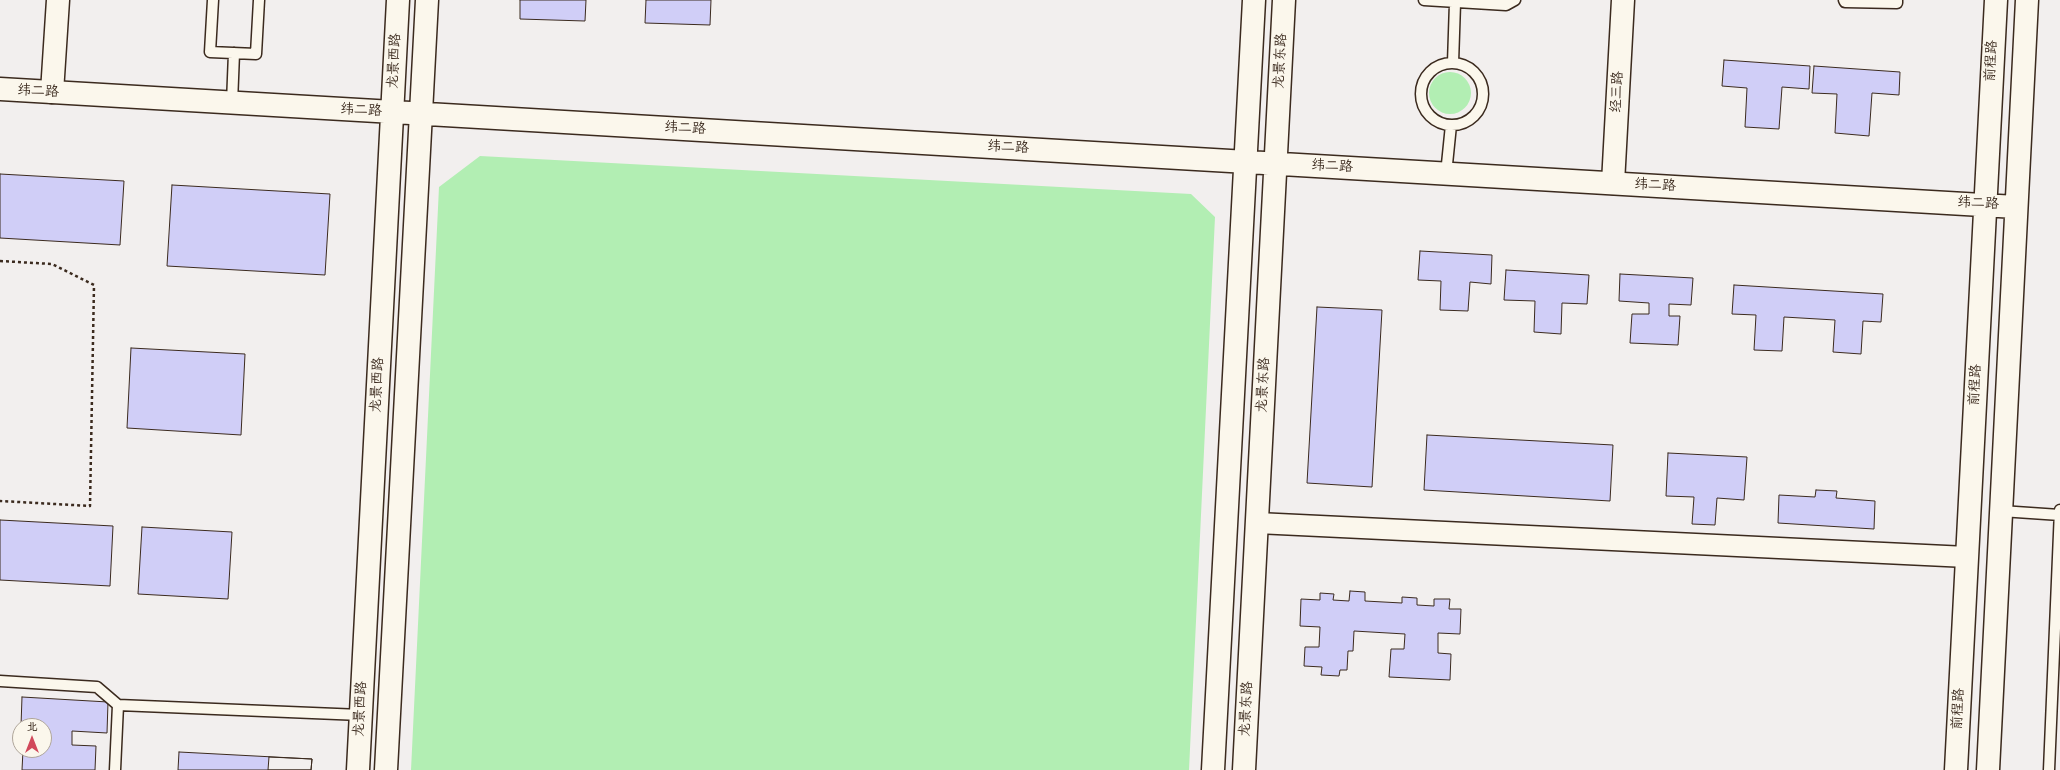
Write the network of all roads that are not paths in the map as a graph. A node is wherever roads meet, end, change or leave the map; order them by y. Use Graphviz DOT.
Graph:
graph roads {
  1 [pos="58,0"];
  2 [pos="213,0"];
  3 [pos="259,0"];
  4 [pos="398,0"];
  5 [pos="426,0"];
  6 [pos="1254,0"];
  7 [pos="1284,0"];
  8 [pos="1424,0"];
  9 [pos="1514,0"];
  10 [pos="1623,0"];
  11 [pos="1844,0"];
  12 [pos="1897,0"];
  13 [pos="1996,0"];
  14 [pos="2027,0"];
  15 [pos="1455,3"];
  16 [pos="234,53"];
  17 [pos="1453,63"];
  18 [pos="0,89"];
  19 [pos="52,92"];
  20 [pos="232,103"];
  21 [pos="392,112"];
  22 [pos="421,114"];
  23 [pos="1451,125"];
  24 [pos="1245,162"];
  25 [pos="1275,163"];
  26 [pos="1446,174"];
  27 [pos="1613,183"];
  28 [pos="1985,205"];
  29 [pos="2016,207"];
  30 [pos="2060,510"];
  31 [pos="2001,511"];
  32 [pos="2060,515"];
  33 [pos="1257,523"];
  34 [pos="1967,557"];
  35 [pos="0,681"];
  36 [pos="118,705"];
  37 [pos="361,715"];
  38 [pos="115,770"];
  39 [pos="358,770"];
  40 [pos="386,770"];
  41 [pos="1213,770"];
  42 [pos="1244,770"];
  43 [pos="1956,770"];
  44 [pos="1988,770"];
  45 [pos="2048,770"];
  1 -- 19 [label="main road"];
  2 -- 16 [label="lane"];
  3 -- 16 [label="lane"];
  4 -- 21 [label="main road, 龙景西路"];
  5 -- 22 [label="main road, 龙景西路"];
  6 -- 24 [label="main road"];
  7 -- 25 [label="main road, 龙景东路"];
  8 -- 15 [label="lane"];
  9 -- 15 [label="lane"];
  10 -- 27 [label="main road, 经三路"];
  11 -- 12 [label="lane"];
  13 -- 28 [label="main road, 前程路"];
  14 -- 29 [label="main road"];
  15 -- 17 [label="lane"];
  16 -- 20 [label="lane"];
  17 -- 23 [label="lane"];
  17 -- 23 [label="lane"];
  18 -- 19 [label="main road, 纬二路"];
  19 -- 20 [label="main road, 纬二路"];
  20 -- 21 [label="main road, 纬二路"];
  21 -- 22 [label="main road, 纬二路"];
  21 -- 37 [label="main road, 龙景西路"];
  22 -- 24 [label="main road, 纬二路"];
  22 -- 40 [label="main road, 龙景西路"];
  23 -- 26 [label="lane"];
  24 -- 25 [label="main road, 纬二路"];
  24 -- 41 [label="main road"];
  25 -- 26 [label="main road, 纬二路"];
  25 -- 33 [label="main road, 龙景东路"];
  26 -- 27 [label="main road, 纬二路"];
  27 -- 28 [label="main road, 纬二路"];
  28 -- 29 [label="main road, 纬二路"];
  28 -- 34 [label="main road, 前程路"];
  29 -- 31 [label="main road"];
  30 -- 32 [label="lane"];
  31 -- 32 [label="lane"];
  31 -- 44 [label="main road"];
  32 -- 45 [label="lane"];
  33 -- 34 [label="street"];
  33 -- 42 [label="main road, 龙景东路"];
  34 -- 43 [label="main road, 前程路"];
  35 -- 36 [label="lane"];
  36 -- 37 [label="lane"];
  36 -- 38 [label="lane"];
  37 -- 39 [label="main road, 龙景西路"];
}
